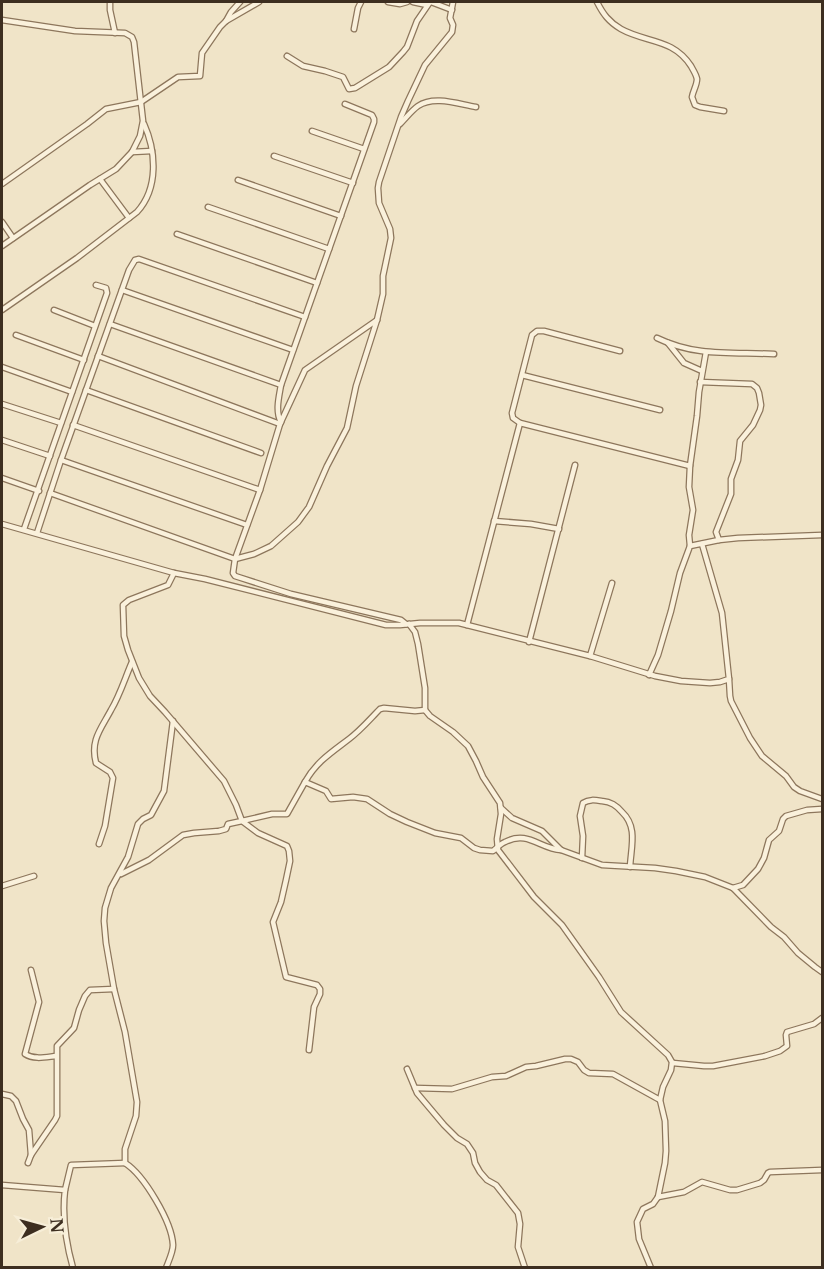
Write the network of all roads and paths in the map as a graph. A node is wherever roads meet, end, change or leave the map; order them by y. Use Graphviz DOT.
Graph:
graph roads {
  1 [pos="110,2"];
  2 [pos="240,2"];
  3 [pos="259,2"];
  4 [pos="361,2"];
  5 [pos="388,2"];
  6 [pos="407,2"];
  7 [pos="413,2"];
  8 [pos="453,2"];
  9 [pos="597,2"];
  10 [pos="429,3"];
  11 [pos="452,10"];
  12 [pos="2,20"];
  13 [pos="226,21"];
  14 [pos="354,29"];
  15 [pos="115,33"];
  16 [pos="287,56"];
  17 [pos="141,102"];
  18 [pos="345,104"];
  19 [pos="476,107"];
  20 [pos="724,111"];
  21 [pos="143,121"];
  22 [pos="398,126"];
  23 [pos="312,131"];
  24 [pos="364,149"];
  25 [pos="152,151"];
  26 [pos="132,152"];
  27 [pos="274,156"];
  28 [pos="100,179"];
  29 [pos="238,180"];
  30 [pos="353,183"];
  31 [pos="2,184"];
  32 [pos="208,207"];
  33 [pos="341,216"];
  34 [pos="129,218"];
  35 [pos="2,222"];
  36 [pos="177,234"];
  37 [pos="13,238"];
  38 [pos="2,246"];
  39 [pos="329,249"];
  40 [pos="318,283"];
  41 [pos="96,285"];
  42 [pos="122,290"];
  43 [pos="2,310"];
  44 [pos="54,310"];
  45 [pos="305,317"];
  46 [pos="377,320"];
  47 [pos="110,324"];
  48 [pos="95,327"];
  49 [pos="16,335"];
  50 [pos="657,338"];
  51 [pos="668,343"];
  52 [pos="293,350"];
  53 [pos="620,351"];
  54 [pos="705,352"];
  55 [pos="774,354"];
  56 [pos="98,356"];
  57 [pos="84,360"];
  58 [pos="2,367"];
  59 [pos="702,371"];
  60 [pos="522,375"];
  61 [pos="700,382"];
  62 [pos="281,385"];
  63 [pos="86,390"];
  64 [pos="72,392"];
  65 [pos="2,404"];
  66 [pos="660,410"];
  67 [pos="61,423"];
  68 [pos="281,423"];
  69 [pos="520,423"];
  70 [pos="73,425"];
  71 [pos="2,440"];
  72 [pos="261,453"];
  73 [pos="50,456"];
  74 [pos="61,460"];
  75 [pos="575,465"];
  76 [pos="690,466"];
  77 [pos="2,478"];
  78 [pos="260,489"];
  79 [pos="39,491"];
  80 [pos="50,493"];
  81 [pos="494,521"];
  82 [pos="2,524"];
  83 [pos="247,525"];
  84 [pos="24,529"];
  85 [pos="559,529"];
  86 [pos="37,533"];
  87 [pos="822,535"];
  88 [pos="719,540"];
  89 [pos="702,544"];
  90 [pos="690,546"];
  91 [pos="235,560"];
  92 [pos="174,573"];
  93 [pos="612,583"];
  94 [pos="408,624"];
  95 [pos="467,625"];
  96 [pos="529,642"];
  97 [pos="590,656"];
  98 [pos="132,662"];
  99 [pos="649,675"];
  100 [pos="729,679"];
  101 [pos="425,710"];
  102 [pos="173,721"];
  103 [pos="305,782"];
  104 [pos="822,799"];
  105 [pos="501,808"];
  106 [pos="822,809"];
  107 [pos="242,821"];
  108 [pos="99,844"];
  109 [pos="497,848"];
  110 [pos="561,850"];
  111 [pos="582,858"];
  112 [pos="630,867"];
  113 [pos="118,875"];
  114 [pos="34,876"];
  115 [pos="2,886"];
  116 [pos="733,888"];
  117 [pos="31,970"];
  118 [pos="822,972"];
  119 [pos="114,989"];
  120 [pos="822,1018"];
  121 [pos="309,1050"];
  122 [pos="56,1056"];
  123 [pos="673,1063"];
  124 [pos="407,1069"];
  125 [pos="415,1088"];
  126 [pos="2,1094"];
  127 [pos="660,1100"];
  128 [pos="31,1155"];
  129 [pos="28,1163"];
  130 [pos="125,1163"];
  131 [pos="822,1170"];
  132 [pos="2,1185"];
  133 [pos="65,1190"];
  134 [pos="658,1197"];
  135 [pos="73,1268"];
  136 [pos="166,1268"];
  137 [pos="525,1268"];
  138 [pos="651,1268"];
  1 -- 15 [label="street"];
  2 -- 13 [label="street"];
  3 -- 13 [label="street"];
  4 -- 14 [label="street"];
  5 -- 6 [label="street"];
  7 -- 10 [label="street"];
  8 -- 11 [label="street"];
  9 -- 20 [label="street"];
  10 -- 11 [label="street"];
  10 -- 16 [label="street"];
  11 -- 22 [label="street"];
  12 -- 15 [label="street"];
  13 -- 17 [label="street"];
  15 -- 17 [label="street"];
  17 -- 21 [label="street"];
  17 -- 31 [label="street"];
  18 -- 24 [label="street"];
  19 -- 22 [label="street"];
  21 -- 25 [label="street"];
  21 -- 26 [label="street"];
  22 -- 46 [label="street"];
  23 -- 24 [label="street"];
  24 -- 30 [label="street"];
  25 -- 26 [label="street"];
  25 -- 34 [label="street"];
  26 -- 28 [label="street"];
  27 -- 30 [label="street"];
  28 -- 34 [label="street"];
  28 -- 37 [label="street"];
  29 -- 33 [label="street"];
  30 -- 33 [label="street"];
  32 -- 39 [label="street"];
  33 -- 39 [label="street"];
  34 -- 43 [label="street"];
  35 -- 37 [label="street"];
  36 -- 40 [label="street"];
  37 -- 38 [label="street"];
  39 -- 40 [label="street"];
  40 -- 45 [label="street"];
  41 -- 48 [label="street"];
  42 -- 45 [label="street"];
  42 -- 47 [label="street"];
  42 -- 52 [label="street"];
  44 -- 48 [label="street"];
  45 -- 52 [label="street"];
  46 -- 68 [label="street"];
  46 -- 91 [label="street"];
  47 -- 56 [label="street"];
  47 -- 62 [label="street"];
  48 -- 57 [label="street"];
  49 -- 57 [label="street"];
  50 -- 51 [label="street"];
  51 -- 54 [label="street"];
  51 -- 59 [label="street"];
  52 -- 62 [label="street"];
  53 -- 60 [label="street"];
  54 -- 55 [label="street"];
  54 -- 59 [label="street"];
  56 -- 63 [label="street"];
  56 -- 68 [label="street"];
  57 -- 64 [label="street"];
  58 -- 64 [label="street"];
  59 -- 61 [label="street"];
  60 -- 66 [label="street"];
  60 -- 69 [label="street"];
  61 -- 76 [label="street"];
  61 -- 88 [label="street"];
  62 -- 68 [label="street"];
  63 -- 70 [label="street"];
  63 -- 72 [label="street"];
  64 -- 67 [label="street"];
  65 -- 67 [label="street"];
  67 -- 73 [label="street"];
  68 -- 78 [label="street"];
  69 -- 76 [label="street"];
  69 -- 81 [label="street"];
  70 -- 74 [label="street"];
  70 -- 78 [label="street"];
  71 -- 73 [label="street"];
  73 -- 79 [label="street"];
  74 -- 80 [label="street"];
  74 -- 83 [label="street"];
  75 -- 85 [label="street"];
  76 -- 90 [label="street"];
  77 -- 79 [label="street"];
  78 -- 83 [label="street"];
  79 -- 84 [label="street"];
  80 -- 86 [label="street"];
  80 -- 91 [label="street"];
  81 -- 85 [label="street"];
  81 -- 95 [label="street"];
  82 -- 84 [label="street"];
  83 -- 91 [label="street"];
  84 -- 86 [label="street"];
  85 -- 96 [label="street"];
  86 -- 92 [label="street"];
  87 -- 88 [label="street"];
  88 -- 89 [label="street"];
  89 -- 90 [label="street"];
  89 -- 100 [label="street"];
  90 -- 99 [label="street"];
  91 -- 94 [label="street"];
  92 -- 94 [label="street"];
  92 -- 98 [label="street"];
  93 -- 97 [label="street"];
  94 -- 95 [label="street"];
  94 -- 101 [label="street"];
  95 -- 96 [label="street"];
  96 -- 97 [label="street"];
  97 -- 99 [label="street"];
  98 -- 102 [label="street"];
  98 -- 108 [label="street"];
  99 -- 100 [label="street"];
  100 -- 104 [label="street"];
  101 -- 103 [label="street"];
  101 -- 105 [label="street"];
  102 -- 107 [label="street"];
  102 -- 113 [label="street"];
  103 -- 107 [label="street"];
  103 -- 109 [label="street"];
  105 -- 109 [label="street"];
  105 -- 110 [label="street"];
  106 -- 116 [label="street"];
  107 -- 113 [label="street"];
  107 -- 121 [label="street"];
  109 -- 110 [label="street"];
  109 -- 123 [label="street"];
  110 -- 111 [label="street"];
  111 -- 112 [label="street"];
  111 -- 112 [label="street"];
  112 -- 116 [label="street"];
  113 -- 119 [label="street"];
  114 -- 115 [label="street"];
  116 -- 118 [label="street"];
  117 -- 122 [label="street"];
  119 -- 122 [label="street"];
  119 -- 130 [label="street"];
  120 -- 123 [label="street"];
  122 -- 128 [label="street"];
  123 -- 127 [label="street"];
  124 -- 125 [label="street"];
  125 -- 127 [label="street"];
  125 -- 137 [label="street"];
  126 -- 128 [label="street"];
  127 -- 134 [label="street"];
  128 -- 129 [label="street"];
  130 -- 133 [label="street"];
  130 -- 136 [label="street"];
  131 -- 134 [label="street"];
  132 -- 133 [label="street"];
  133 -- 135 [label="street"];
  134 -- 138 [label="street"];
}
